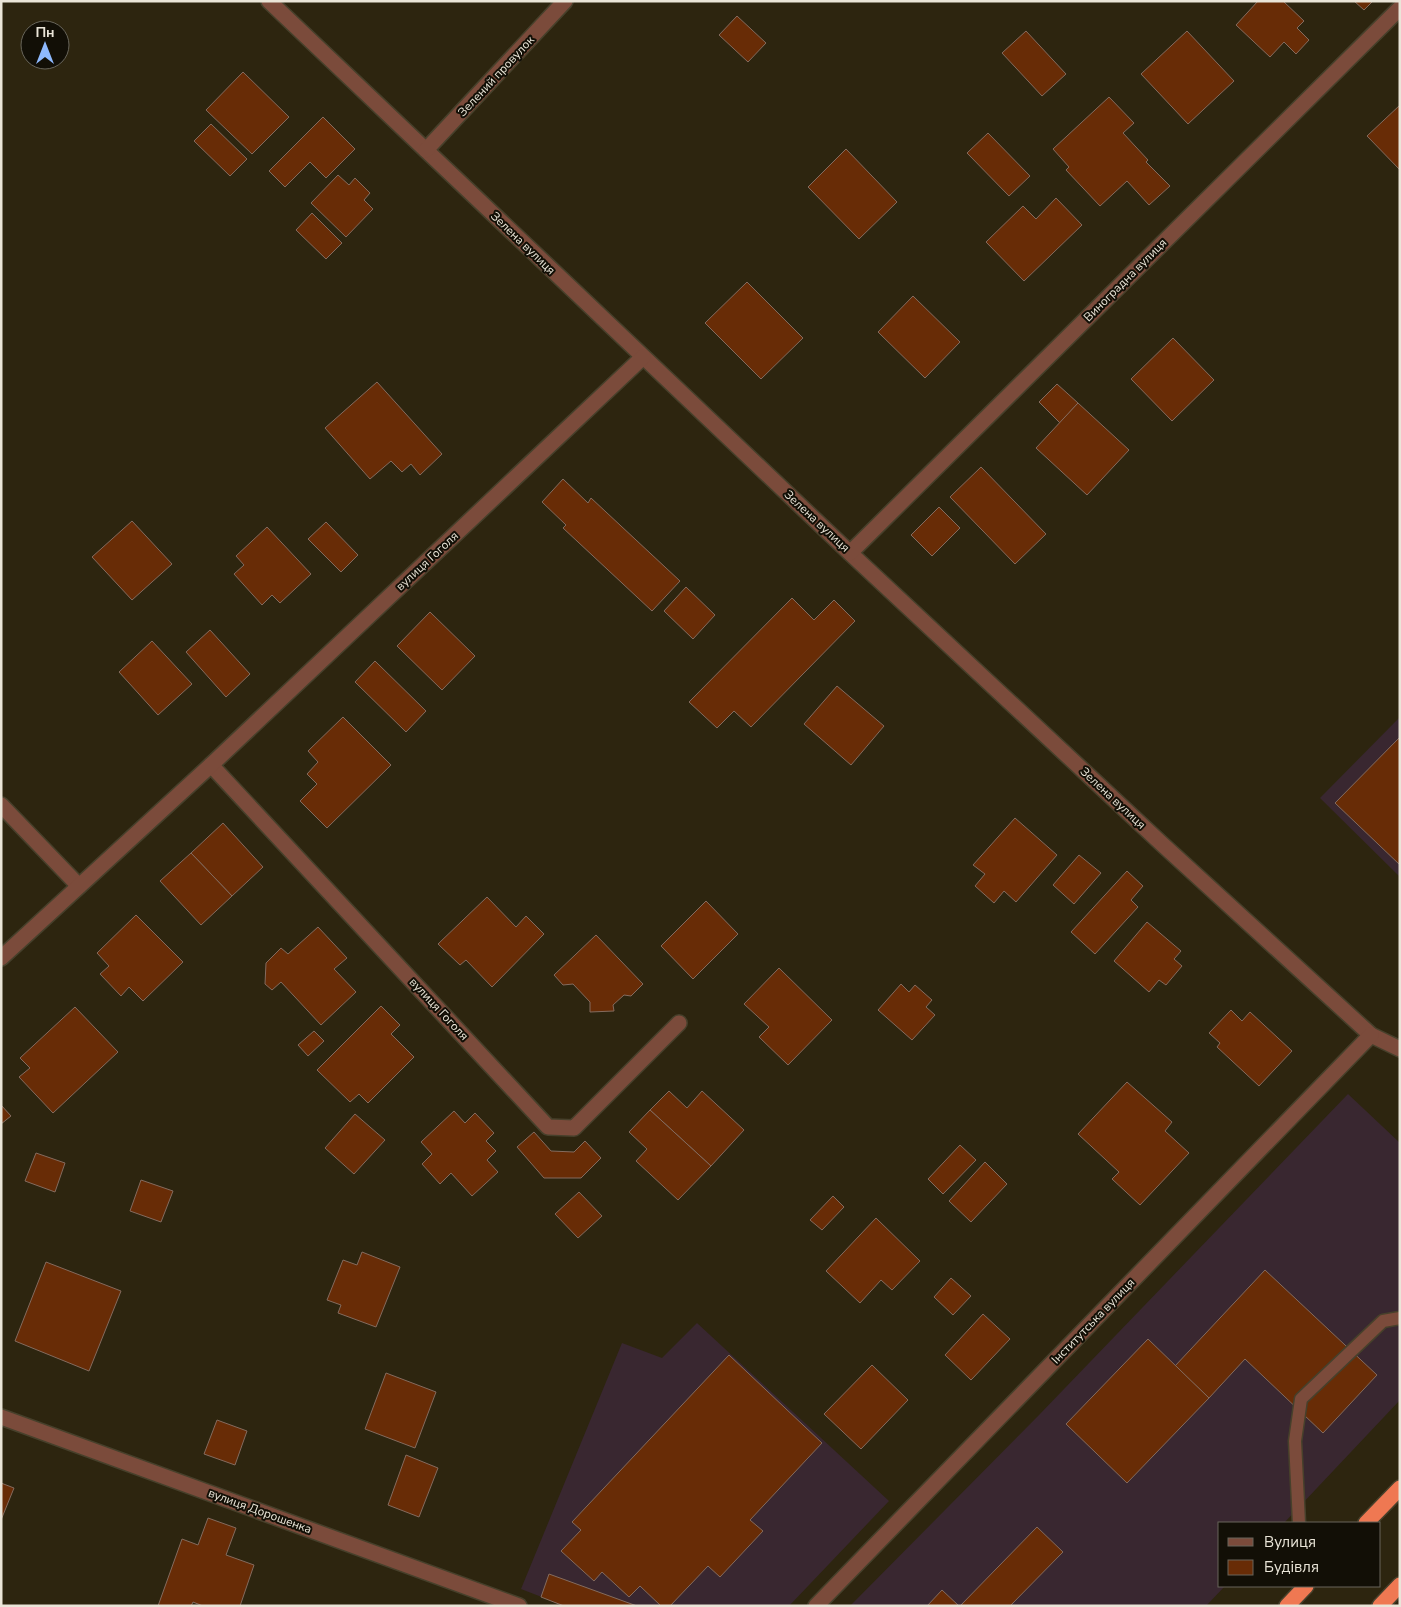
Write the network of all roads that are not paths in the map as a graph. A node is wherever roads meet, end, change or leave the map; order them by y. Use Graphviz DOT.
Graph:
graph roads {
  1 [pos="269,1"];
  2 [pos="565,1"];
  3 [pos="1400,8"];
  4 [pos="426,150"];
  5 [pos="643,357"];
  6 [pos="850,553"];
  7 [pos="211,764"];
  8 [pos="1,804"];
  9 [pos="79,886"];
  10 [pos="1,958"];
  11 [pos="679,1023"];
  12 [pos="1371,1035"];
  13 [pos="1400,1049"];
  14 [pos="1400,1318"];
  15 [pos="1,1417"];
  16 [pos="1400,1488"];
  17 [pos="1300,1522"];
  18 [pos="1367,1522"];
  19 [pos="1400,1585"];
  20 [pos="1304,1587"];
  21 [pos="822,1604"];
  22 [pos="519,1606"];
  23 [pos="1287,1606"];
  24 [pos="1380,1606"];
  1 -- 4 [label="street, Зелена вулиця"];
  2 -- 4 [label="street, Зелений провулок"];
  3 -- 6 [label="street, Виноградна вулиця"];
  4 -- 5 [label="street, Зелена вулиця"];
  5 -- 6 [label="street, Зелена вулиця"];
  5 -- 7 [label="street, вулиця Гоголя"];
  6 -- 12 [label="street, Зелена вулиця"];
  7 -- 9 [label="street, вулиця Гоголя"];
  7 -- 11 [label="street, вулиця Гоголя"];
  8 -- 9 [label="street"];
  9 -- 10 [label="street, вулиця Гоголя"];
  12 -- 13 [label="street, Зелена вулиця"];
  12 -- 21 [label="street, Інститутська вулиця"];
  14 -- 17 [label="lane"];
  15 -- 22 [label="street, вулиця Дорошенка"];
  16 -- 18 [label="highway"];
  19 -- 24 [label="highway"];
  20 -- 23 [label="highway"];
}
